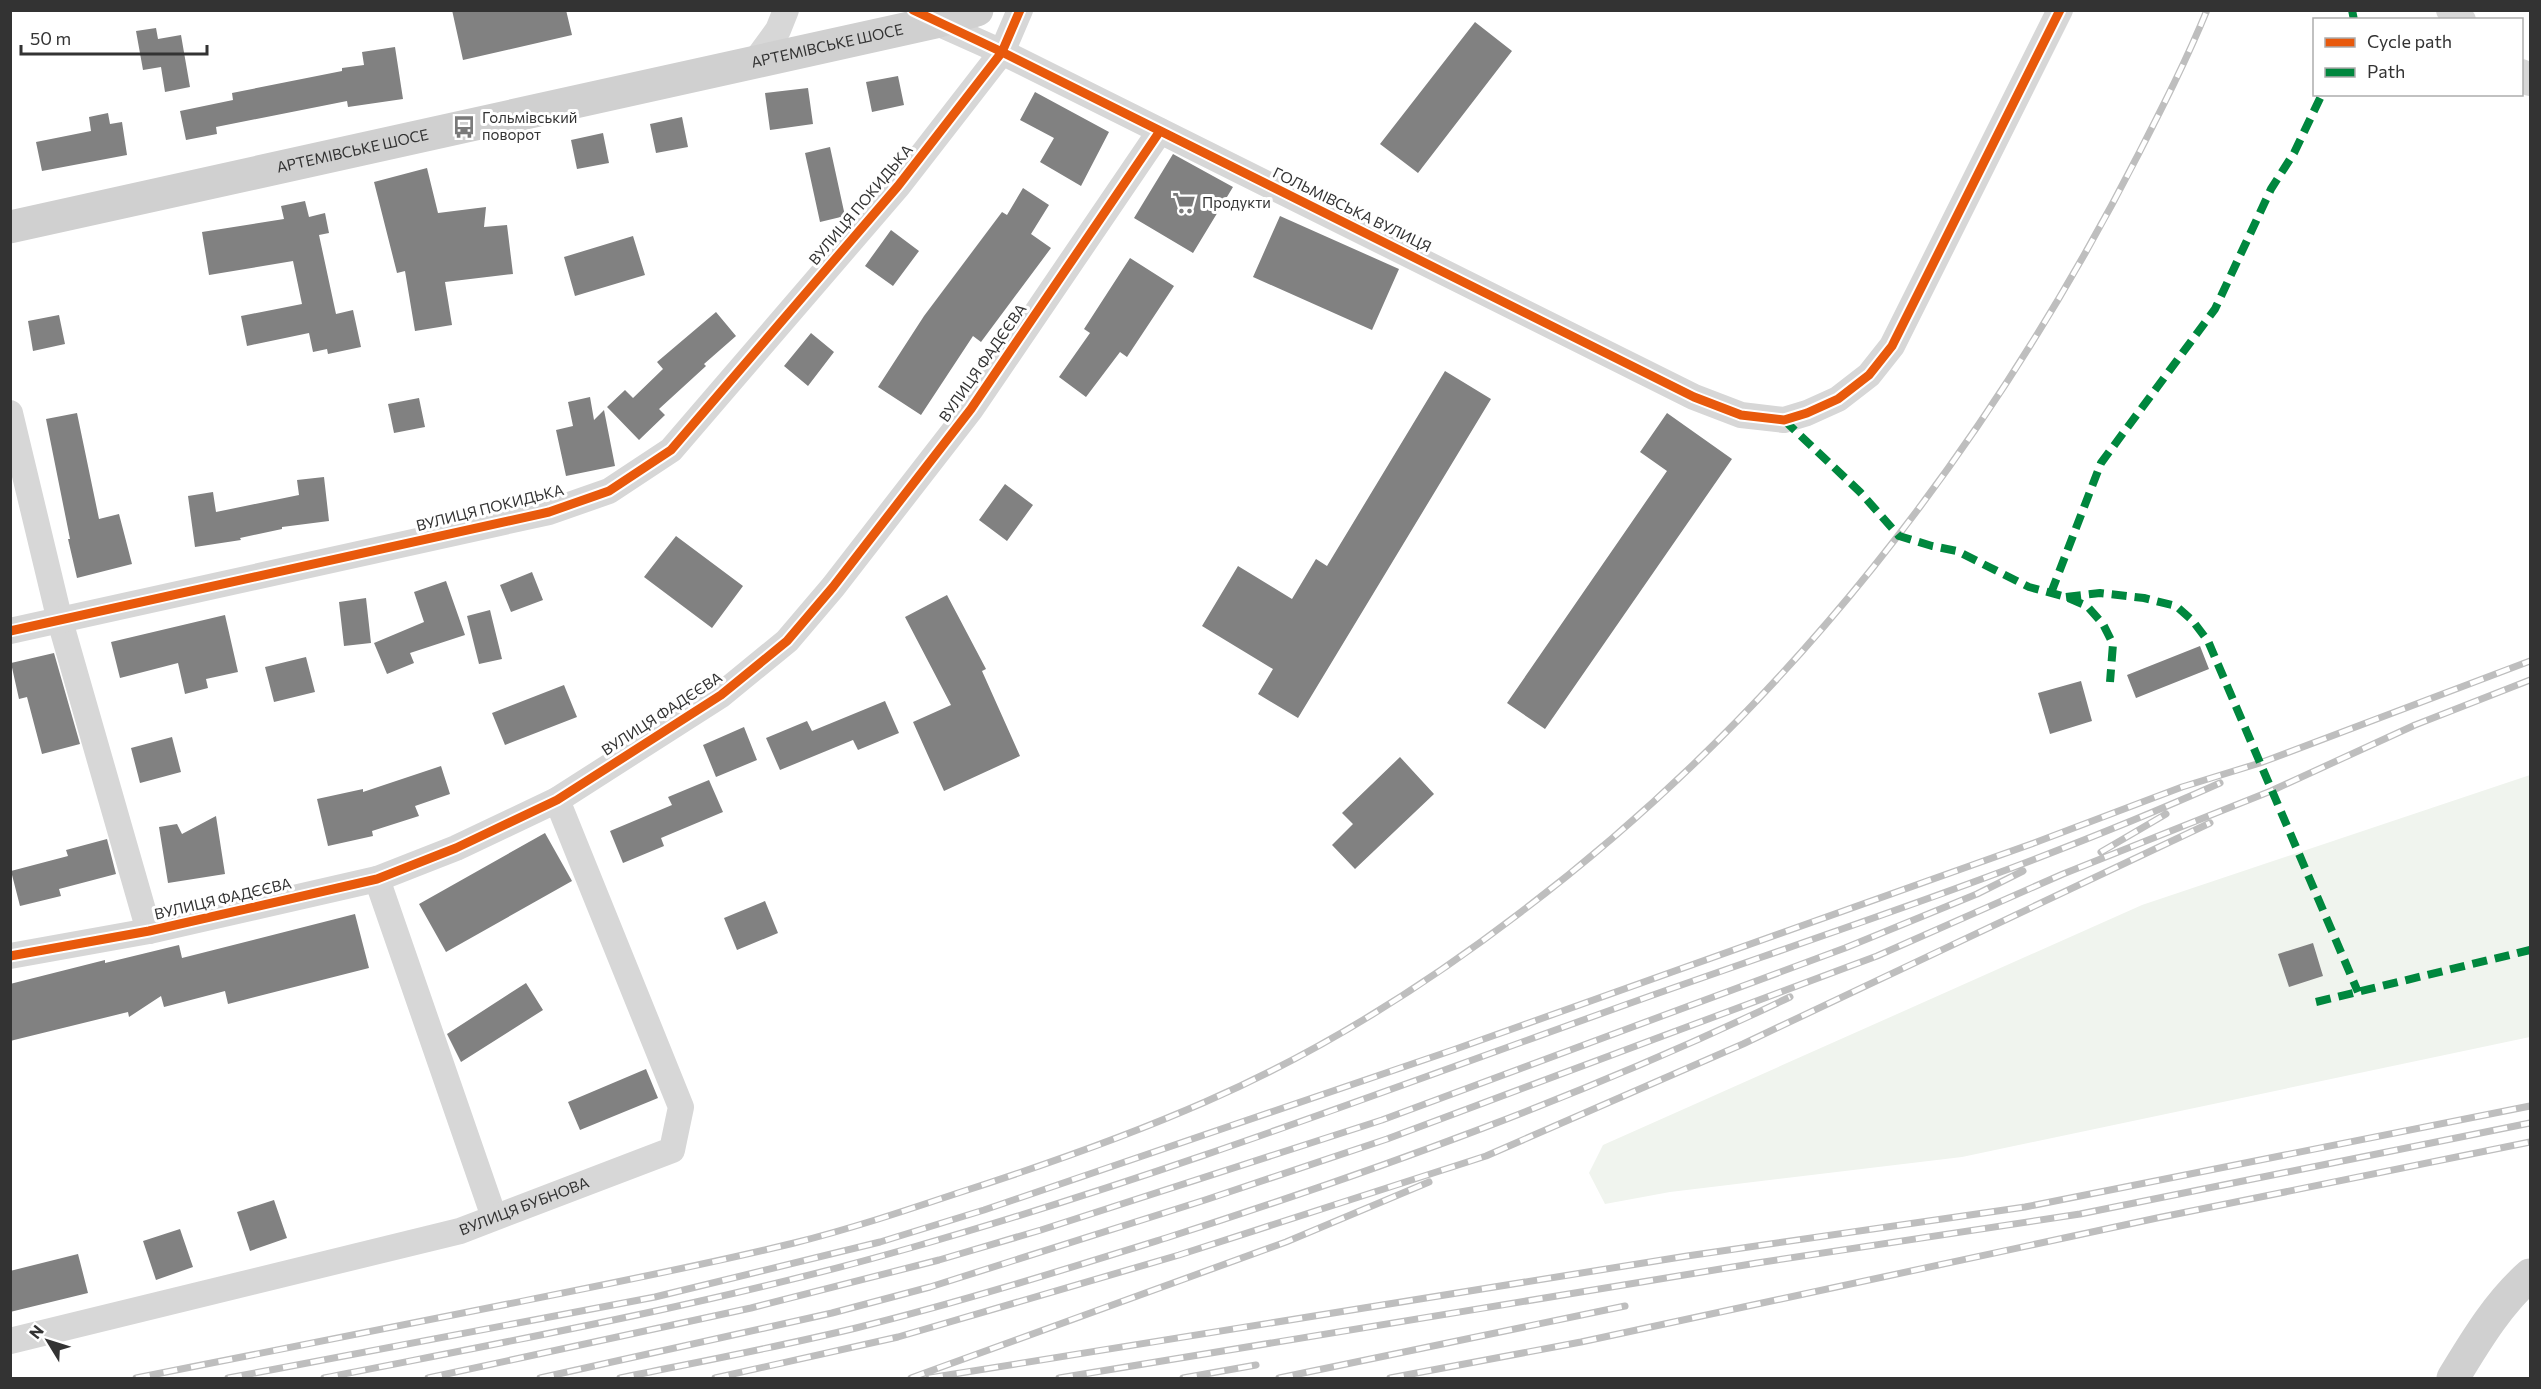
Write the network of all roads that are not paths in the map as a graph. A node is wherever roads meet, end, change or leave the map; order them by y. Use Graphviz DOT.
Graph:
graph roads {
  1 [pos="786,10"];
  2 [pos="977,10"];
  3 [pos="1020,10"];
  4 [pos="2061,10"];
  5 [pos="924,16"];
  6 [pos="1002,52"];
  7 [pos="754,63"];
  8 [pos="1160,131"];
  9 [pos="10,227"];
  10 [pos="10,413"];
  11 [pos="60,621"];
  12 [pos="10,631"];
  13 [pos="557,800"];
  14 [pos="377,879"];
  15 [pos="149,931"];
  16 [pos="10,956"];
  17 [pos="494,1217"];
  18 [pos="2530,1275"];
  19 [pos="10,1341"];
  20 [pos="2453,1378"];
  1 -- 7 [label="street"];
  2 -- 5 [label="main road, АРТЕМІВСЬКЕ ШОСЕ"];
  3 -- 6 [label="street, ВУЛИЦЯ ПОКИДЬКА"];
  4 -- 8 [label="street, ГОЛЬМІВСЬКА ВУЛИЦЯ"];
  5 -- 6 [label="street, ГОЛЬМІВСЬКА ВУЛИЦЯ"];
  5 -- 7 [label="main road, АРТЕМІВСЬКЕ ШОСЕ"];
  6 -- 8 [label="street, ГОЛЬМІВСЬКА ВУЛИЦЯ"];
  6 -- 11 [label="street, ВУЛИЦЯ ПОКИДЬКА"];
  7 -- 9 [label="main road, АРТЕМІВСЬКЕ ШОСЕ"];
  8 -- 13 [label="street, ВУЛИЦЯ ФАДЄЄВА"];
  10 -- 11 [label="street"];
  11 -- 12 [label="street, ВУЛИЦЯ ПОКИДЬКА"];
  11 -- 15 [label="street"];
  13 -- 14 [label="street, ВУЛИЦЯ ФАДЄЄВА"];
  13 -- 17 [label="street, ВУЛИЦЯ БУБНОВА"];
  14 -- 15 [label="street, ВУЛИЦЯ ФАДЄЄВА"];
  14 -- 17 [label="street"];
  15 -- 16 [label="street, ВУЛИЦЯ ФАДЄЄВА"];
  17 -- 19 [label="street, ВУЛИЦЯ БУБНОВА"];
  18 -- 20 [label="main road"];
}
